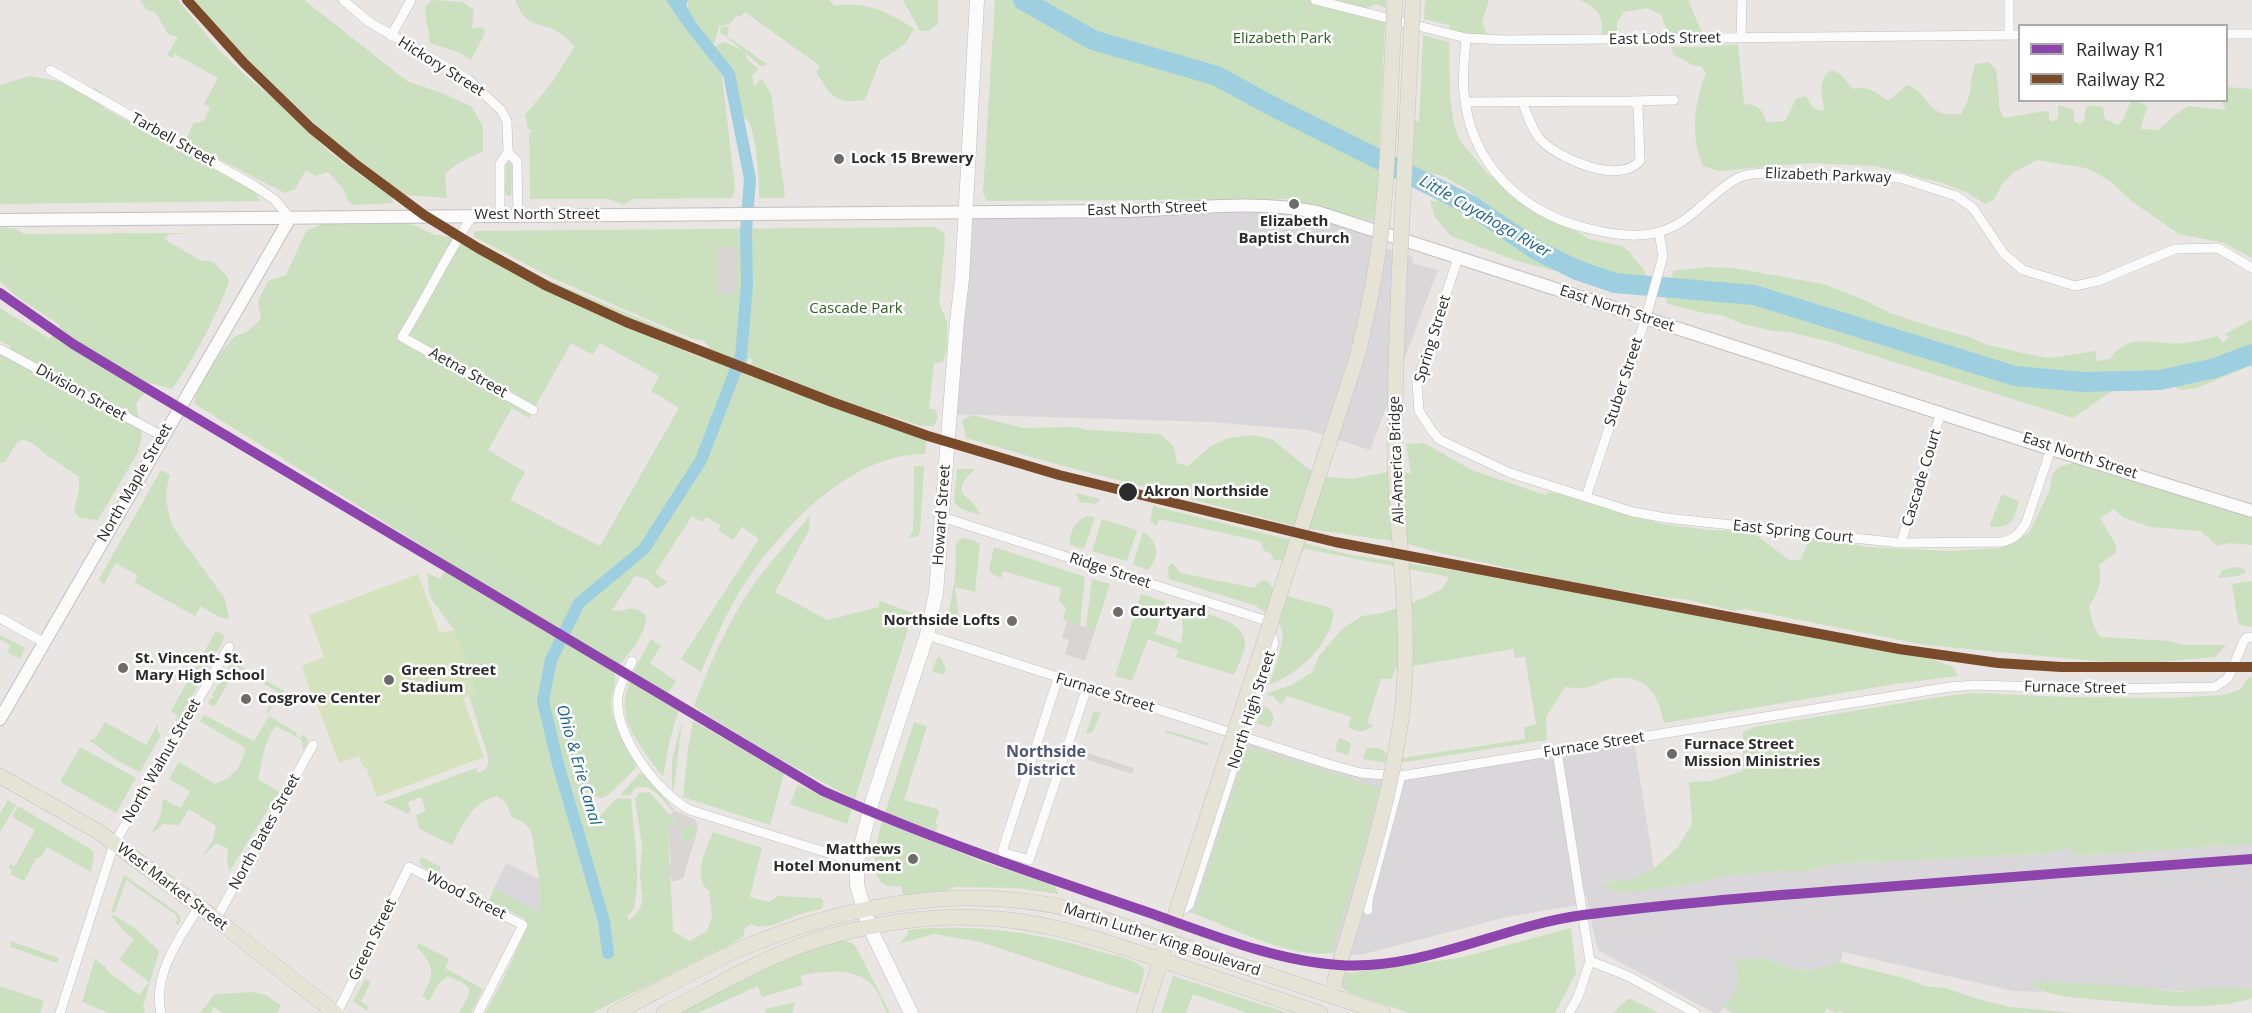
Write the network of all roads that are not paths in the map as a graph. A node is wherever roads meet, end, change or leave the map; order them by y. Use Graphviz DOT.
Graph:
graph roads {
  1 [pos="343,0"];
  2 [pos="411,0"];
  3 [pos="1315,0"];
  4 [pos="1395,0"];
  5 [pos="1413,0"];
  6 [pos="1742,0"];
  7 [pos="2009,0"];
  8 [pos="977,2"];
  9 [pos="2228,34"];
  10 [pos="2252,34"];
  11 [pos="2009,35"];
  12 [pos="2018,35"];
  13 [pos="391,36"];
  14 [pos="1466,38"];
  15 [pos="1741,38"];
  16 [pos="50,70"];
  17 [pos="1674,100"];
  18 [pos="1522,101"];
  19 [pos="1632,101"];
  20 [pos="1465,102"];
  21 [pos="508,152"];
  22 [pos="967,212"];
  23 [pos="473,215"];
  24 [pos="500,215"];
  25 [pos="518,215"];
  26 [pos="290,218"];
  27 [pos="0,220"];
  28 [pos="1659,232"];
  29 [pos="1458,258"];
  30 [pos="2252,268"];
  31 [pos="1646,317"];
  32 [pos="0,349"];
  33 [pos="533,410"];
  34 [pos="1941,412"];
  35 [pos="162,436"];
  36 [pos="2051,449"];
  37 [pos="1482,461"];
  38 [pos="1586,497"];
  39 [pos="2252,511"];
  40 [pos="942,517"];
  41 [pos="1901,543"];
  42 [pos="0,618"];
  43 [pos="1271,633"];
  44 [pos="927,635"];
  45 [pos="2252,637"];
  46 [pos="43,642"];
  47 [pos="229,647"];
  48 [pos="632,662"];
  49 [pos="1058,678"];
  50 [pos="1087,688"];
  51 [pos="0,719"];
  52 [pos="1228,732"];
  53 [pos="1243,737"];
  54 [pos="313,745"];
  55 [pos="1557,751"];
  56 [pos="0,776"];
  57 [pos="1401,776"];
  58 [pos="114,844"];
  59 [pos="857,862"];
  60 [pos="409,867"];
  61 [pos="199,907"];
  62 [pos="864,910"];
  63 [pos="1368,910"];
  64 [pos="216,919"];
  65 [pos="869,926"];
  66 [pos="1169,934"];
  67 [pos="1161,960"];
  68 [pos="1590,961"];
  69 [pos="1331,989"];
  70 [pos="60,1013"];
  71 [pos="161,1013"];
  72 [pos="336,1013"];
  73 [pos="478,1013"];
  74 [pos="615,1013"];
  75 [pos="664,1013"];
  76 [pos="911,1013"];
  77 [pos="1144,1013"];
  78 [pos="1322,1013"];
  79 [pos="1383,1013"];
  80 [pos="1569,1013"];
  81 [pos="1695,1013"];
  1 -- 13 [label="street, Hickory Street"];
  2 -- 13 [label="street"];
  3 -- 14 [label="street, East Lods Street"];
  4 -- 66 [label="main road, bridge"];
  5 -- 69 [label="main road, All-America Bridge, bridge"];
  6 -- 15 [label="street"];
  7 -- 11 [label="street"];
  8 -- 22 [label="main road, Howard Street"];
  9 -- 10 [label="street"];
  11 -- 12 [label="street, East Lods Street"];
  11 -- 15 [label="street, East Lods Street"];
  13 -- 21 [label="street, Hickory Street"];
  14 -- 15 [label="street, East Lods Street"];
  14 -- 20 [label="street, Elizabeth Parkway"];
  16 -- 26 [label="street, Tarbell Street"];
  17 -- 19 [label="street"];
  18 -- 19 [label="street"];
  18 -- 19 [label="street"];
  18 -- 20 [label="street"];
  20 -- 28 [label="street, Elizabeth Parkway"];
  21 -- 24 [label="street, Hickory Street"];
  21 -- 25 [label="street, Hickory Street"];
  22 -- 25 [label="street, West North Street"];
  22 -- 29 [label="street, East North Street"];
  22 -- 40 [label="main road, Howard Street"];
  23 -- 24 [label="street, West North Street"];
  23 -- 26 [label="street, West North Street"];
  23 -- 33 [label="street, Aetna Street"];
  24 -- 25 [label="street, West North Street"];
  26 -- 27 [label="street, West North Street"];
  26 -- 35 [label="street, North Maple Street"];
  28 -- 30 [label="street, Elizabeth Parkway"];
  28 -- 31 [label="street, Stuber Street"];
  29 -- 31 [label="street, East North Street"];
  29 -- 37 [label="street, Spring Street"];
  31 -- 34 [label="street, East North Street"];
  31 -- 38 [label="street, Stuber Street"];
  32 -- 35 [label="street, Division Street"];
  34 -- 36 [label="street, East North Street"];
  34 -- 41 [label="street, Cascade Court"];
  35 -- 46 [label="street, North Maple Street"];
  36 -- 39 [label="street, East North Street"];
  36 -- 41 [label="street, East Spring Court"];
  37 -- 38 [label="street, East Spring Court"];
  38 -- 41 [label="street, East Spring Court"];
  40 -- 43 [label="street, Ridge Street"];
  40 -- 44 [label="main road, Howard Street"];
  42 -- 46 [label="street"];
  43 -- 52 [label="street, North High Street"];
  43 -- 53 [label="street, North High Street"];
  44 -- 49 [label="street, Furnace Street"];
  44 -- 59 [label="main road, Howard Street"];
  45 -- 55 [label="street, Furnace Street"];
  46 -- 51 [label="street, North Maple Street"];
  47 -- 58 [label="street, North Walnut Street"];
  48 -- 59 [label="street"];
  49 -- 50 [label="street, Furnace Street"];
  49 -- 50 [label="street"];
  50 -- 52 [label="street, Furnace Street"];
  52 -- 53 [label="street, Furnace Street"];
  52 -- 53 [label="street, North High Street"];
  53 -- 57 [label="street, Furnace Street"];
  54 -- 64 [label="street, North Bates Street"];
  55 -- 57 [label="street, Furnace Street"];
  55 -- 68 [label="street"];
  56 -- 58 [label="main road, West Market Street"];
  57 -- 63 [label="street"];
  58 -- 61 [label="main road, West Market Street"];
  58 -- 70 [label="street, North Walnut Street"];
  59 -- 62 [label="main road, Howard Street"];
  60 -- 72 [label="street, Green Street"];
  60 -- 73 [label="street, Wood Street"];
  61 -- 64 [label="main road, West Market Street"];
  61 -- 71 [label="street"];
  62 -- 65 [label="main road, Howard Street"];
  62 -- 66 [label="main road, Martin Luther King Boulevard"];
  62 -- 74 [label="main road, Martin Luther King Boulevard"];
  64 -- 72 [label="main road, West Market Street"];
  65 -- 67 [label="main road, Martin Luther King Boulevard"];
  65 -- 75 [label="main road, Martin Luther King Boulevard"];
  65 -- 76 [label="main road, Howard Street"];
  66 -- 67 [label="main road"];
  66 -- 69 [label="main road, Martin Luther King Boulevard"];
  67 -- 77 [label="main road"];
  67 -- 78 [label="main road, Martin Luther King Boulevard"];
  68 -- 80 [label="street"];
  68 -- 81 [label="street"];
  69 -- 78 [label="main road, All-America Bridge"];
  69 -- 79 [label="main road, Martin Luther King Boulevard"];
}
